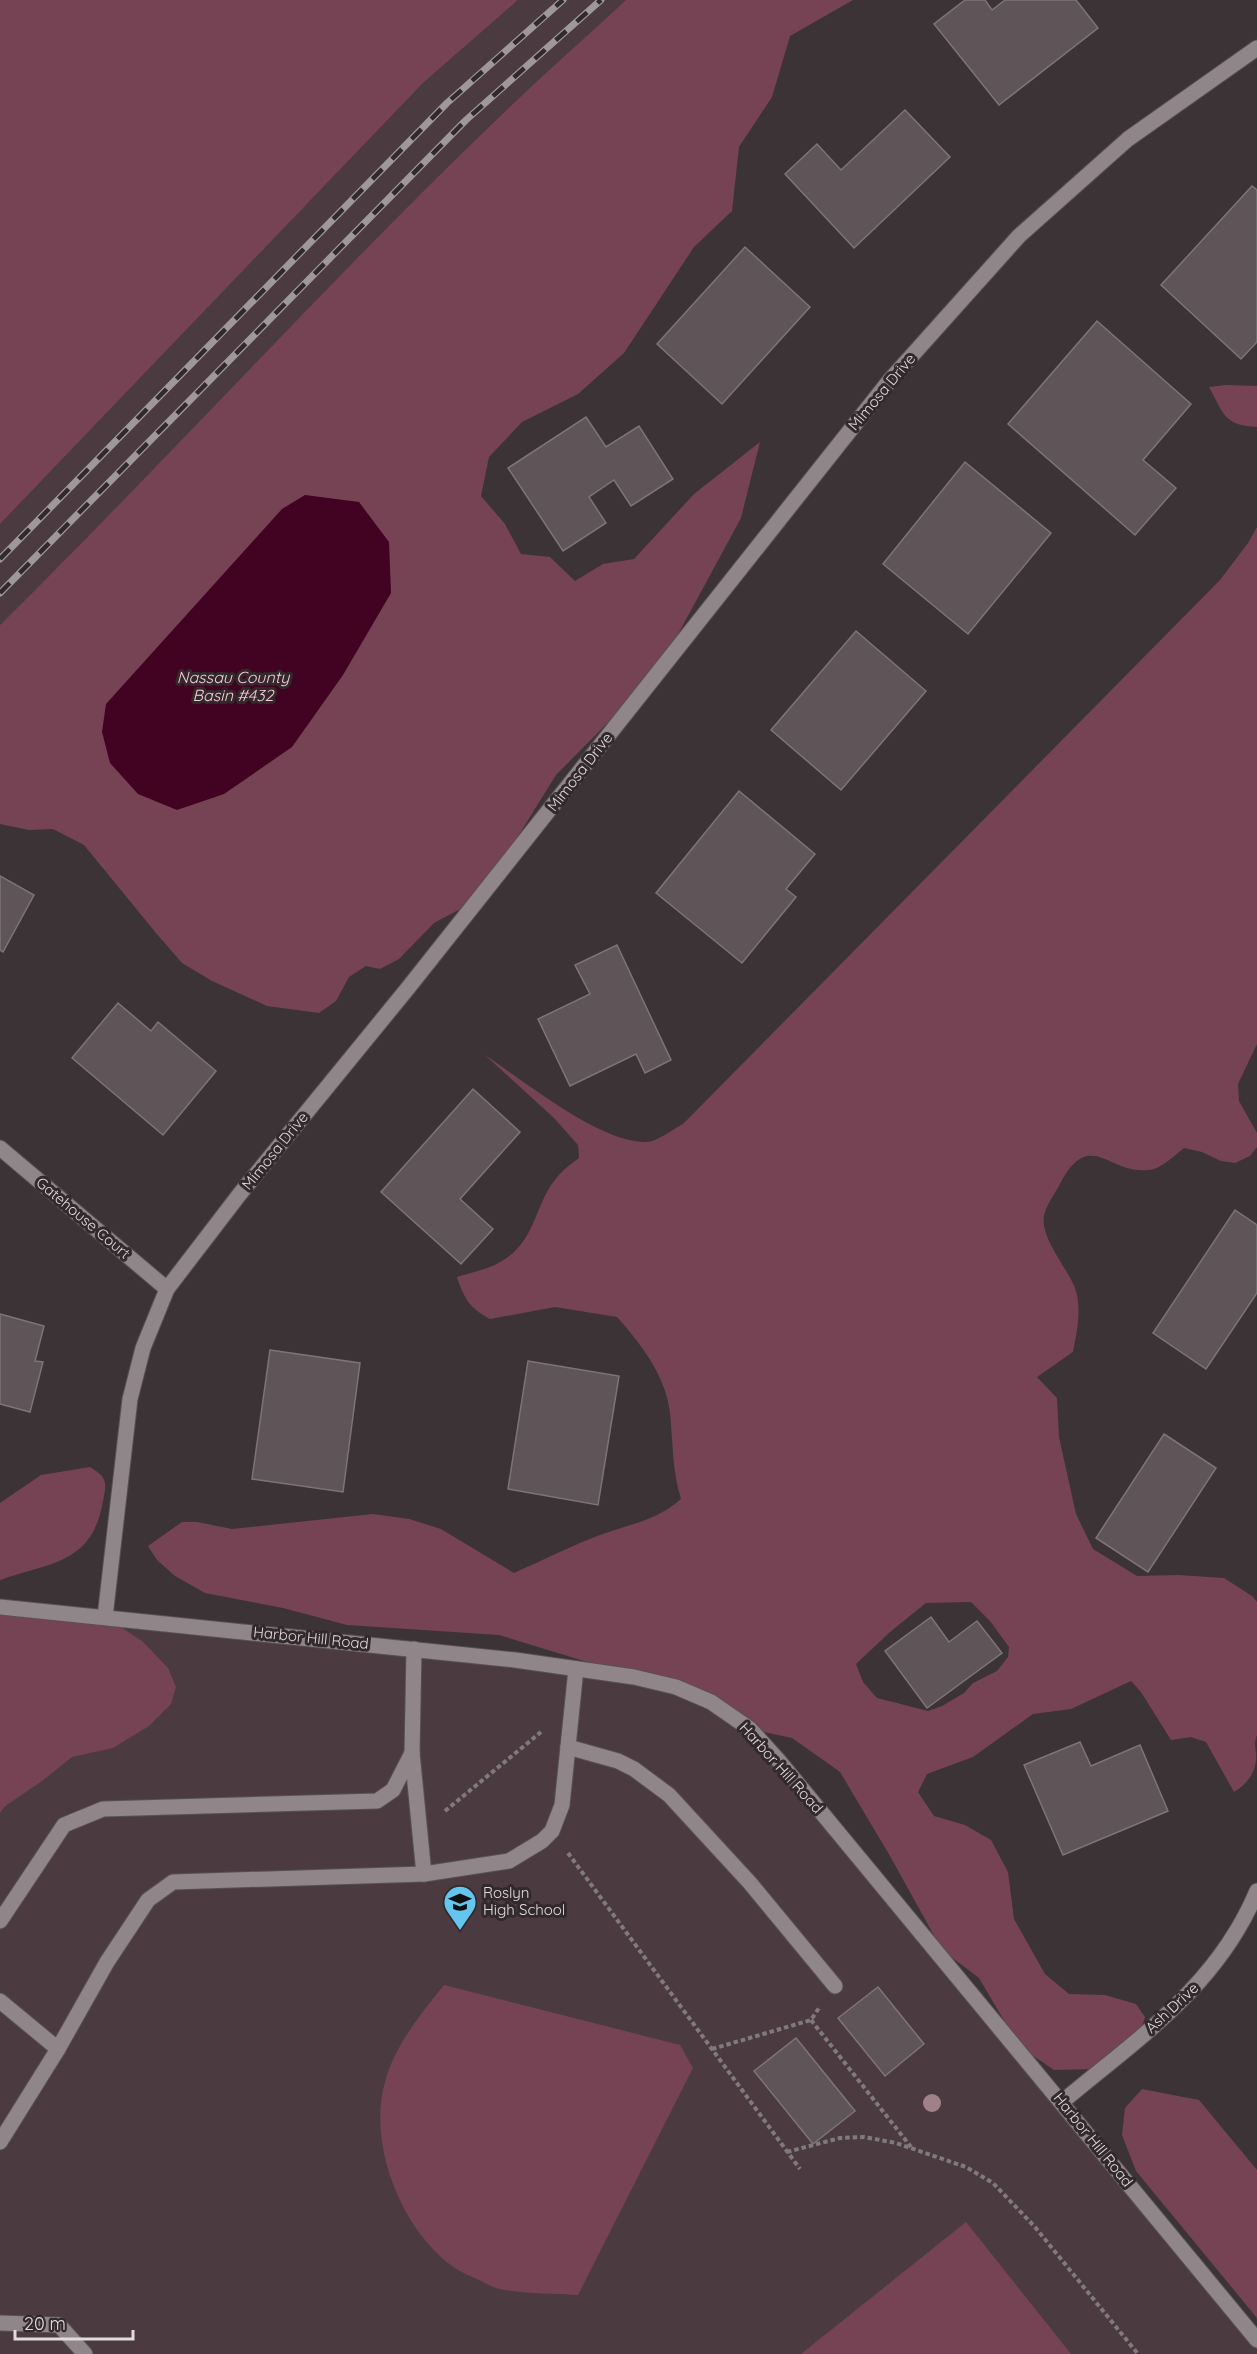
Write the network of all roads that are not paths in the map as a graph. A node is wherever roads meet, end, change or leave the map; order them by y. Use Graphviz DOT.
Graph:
graph roads {
  1 [pos="1257,48"];
  2 [pos="0,1148"];
  3 [pos="166,1289"];
  4 [pos="0,1606"];
  5 [pos="105,1617"];
  6 [pos="414,1649"];
  7 [pos="576,1669"];
  8 [pos="568,1747"];
  9 [pos="412,1753"];
  10 [pos="424,1874"];
  11 [pos="1257,1891"];
  12 [pos="0,1921"];
  13 [pos="835,1986"];
  14 [pos="0,2001"];
  15 [pos="58,2049"];
  16 [pos="1062,2102"];
  17 [pos="0,2142"];
  18 [pos="0,2324"];
  19 [pos="1257,2340"];
  20 [pos="85,2354"];
  1 -- 3 [label="street, Mimosa Drive"];
  2 -- 3 [label="street, Gatehouse Court"];
  3 -- 5 [label="street, Mimosa Drive"];
  4 -- 5 [label="street, Harbor Hill Road"];
  5 -- 6 [label="street, Harbor Hill Road"];
  6 -- 7 [label="street, Harbor Hill Road"];
  6 -- 9 [label="street"];
  7 -- 8 [label="street"];
  7 -- 16 [label="street, Harbor Hill Road"];
  8 -- 10 [label="street"];
  8 -- 13 [label="street"];
  9 -- 10 [label="street"];
  9 -- 12 [label="street"];
  10 -- 15 [label="street"];
  11 -- 16 [label="street, Ash Drive"];
  14 -- 15 [label="street"];
  15 -- 17 [label="street"];
  16 -- 19 [label="street, Harbor Hill Road"];
  18 -- 20 [label="street"];
}
